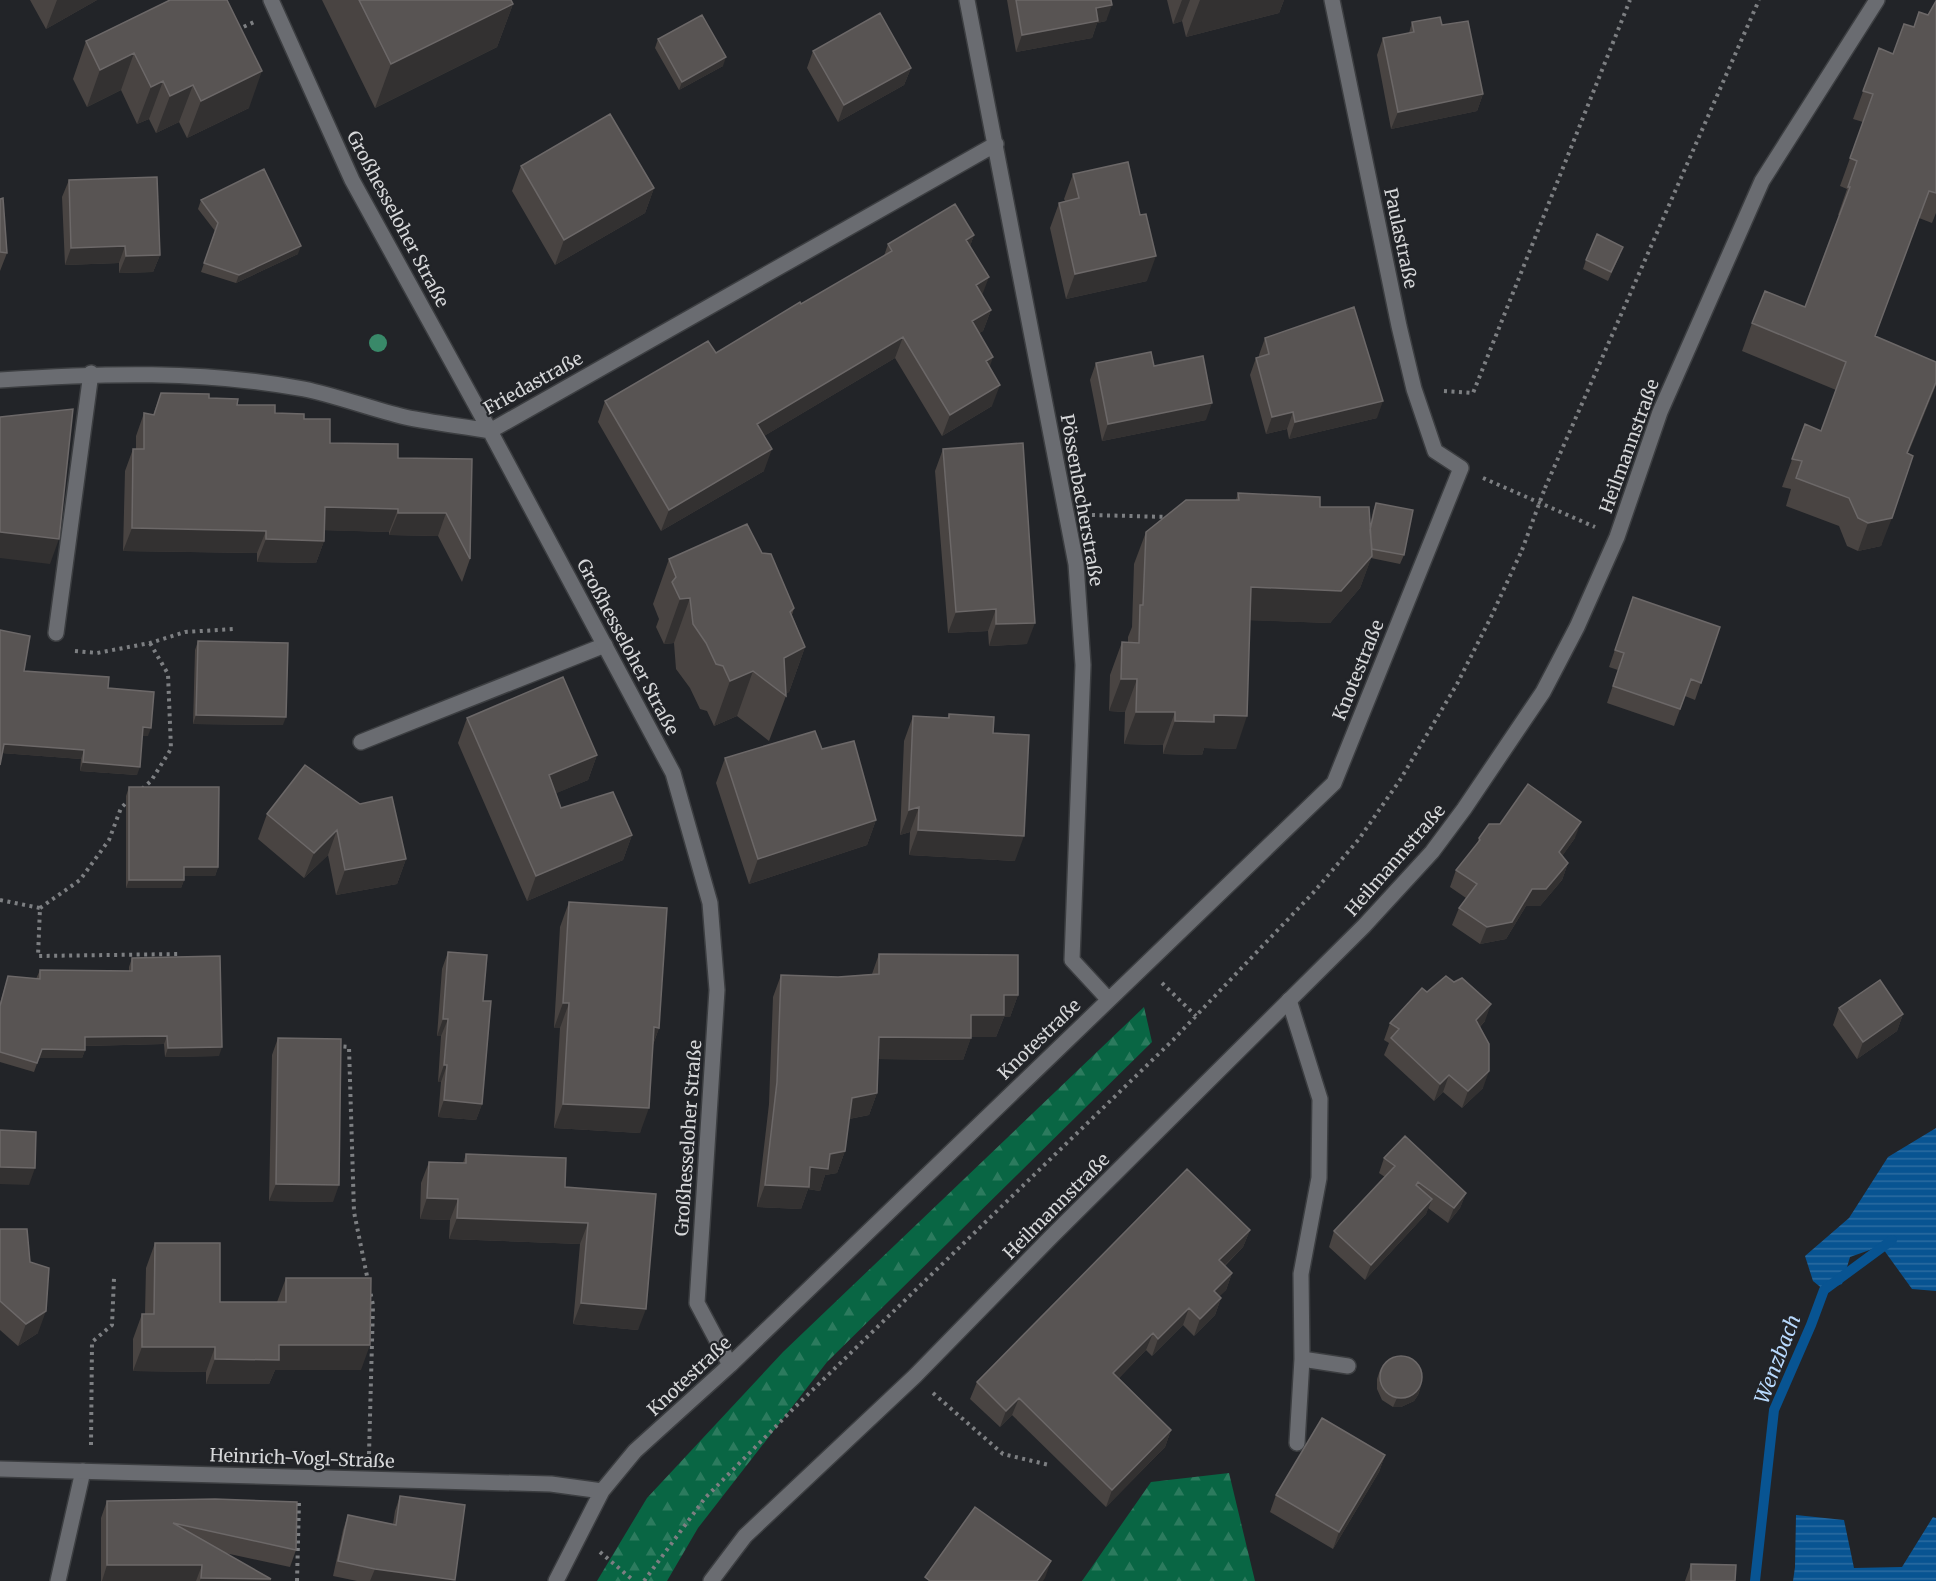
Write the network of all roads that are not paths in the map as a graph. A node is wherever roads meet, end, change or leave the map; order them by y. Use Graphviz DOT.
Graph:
graph roads {
  1 [pos="967,0"];
  2 [pos="1332,0"];
  3 [pos="1877,0"];
  4 [pos="274,6"];
  5 [pos="996,144"];
  6 [pos="91,374"];
  7 [pos="0,380"];
  8 [pos="490,431"];
  9 [pos="1461,468"];
  10 [pos="56,633"];
  11 [pos="605,645"];
  12 [pos="361,742"];
  13 [pos="1108,999"];
  14 [pos="1289,1000"];
  15 [pos="1302,1359"];
  16 [pos="730,1365"];
  17 [pos="1348,1366"];
  18 [pos="1297,1443"];
  19 [pos="0,1469"];
  20 [pos="87,1471"];
  21 [pos="602,1491"];
  22 [pos="58,1581"];
  23 [pos="556,1581"];
  24 [pos="711,1581"];
  1 -- 5 [label="street, Pössenbacherstraße"];
  2 -- 9 [label="street, Paulastraße"];
  3 -- 14 [label="street, Heilmannstraße"];
  4 -- 8 [label="street, Großhesseloher Straße"];
  5 -- 8 [label="street, Friedastraße"];
  5 -- 13 [label="street, Pössenbacherstraße"];
  6 -- 7 [label="street, Friedastraße"];
  6 -- 8 [label="street, Friedastraße"];
  6 -- 10 [label="street"];
  8 -- 11 [label="street, Großhesseloher Straße"];
  9 -- 13 [label="street, Knotestraße"];
  11 -- 12 [label="street"];
  11 -- 16 [label="street, Großhesseloher Straße"];
  13 -- 16 [label="street, Knotestraße"];
  14 -- 15 [label="street"];
  14 -- 24 [label="street, Heilmannstraße"];
  15 -- 17 [label="street"];
  15 -- 18 [label="street"];
  16 -- 21 [label="street, Knotestraße"];
  19 -- 20 [label="street, Heinrich-Vogl-Straße"];
  20 -- 21 [label="street, Heinrich-Vogl-Straße"];
  20 -- 22 [label="street"];
  21 -- 23 [label="street, Knotestraße"];
}
